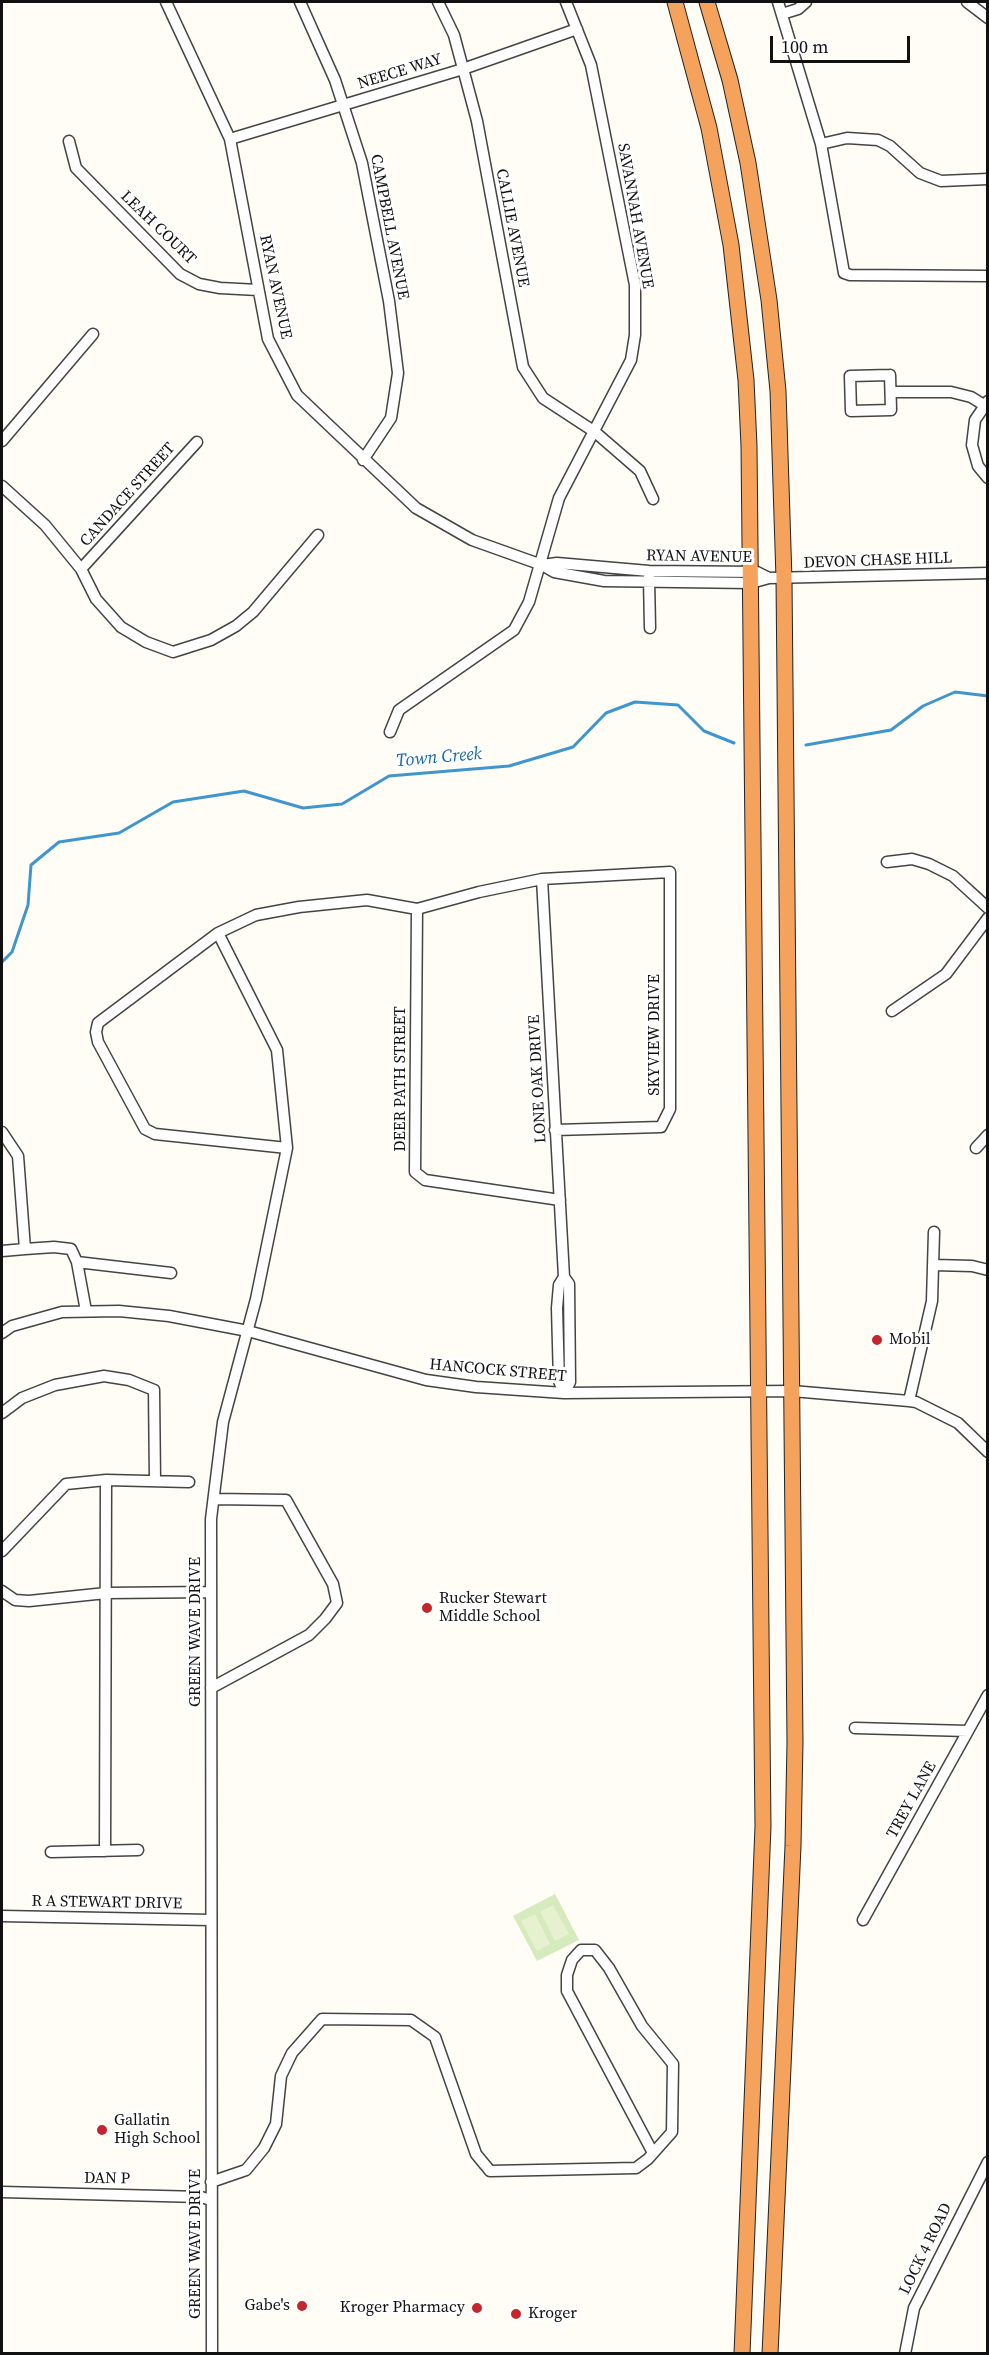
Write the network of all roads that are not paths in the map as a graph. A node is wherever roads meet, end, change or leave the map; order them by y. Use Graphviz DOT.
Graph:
graph roads {
  1 [pos="166,2"];
  2 [pos="300,2"];
  3 [pos="438,2"];
  4 [pos="566,2"];
  5 [pos="675,2"];
  6 [pos="707,2"];
  7 [pos="778,2"];
  8 [pos="806,2"];
  9 [pos="967,2"];
  10 [pos="782,14"];
  11 [pos="987,18"];
  12 [pos="577,28"];
  13 [pos="463,69"];
  14 [pos="345,105"];
  15 [pos="230,139"];
  16 [pos="69,141"];
  17 [pos="821,144"];
  18 [pos="987,179"];
  19 [pos="987,276"];
  20 [pos="258,290"];
  21 [pos="93,334"];
  22 [pos="891,392"];
  23 [pos="986,403"];
  24 [pos="595,432"];
  25 [pos="2,441"];
  26 [pos="197,442"];
  27 [pos="363,460"];
  28 [pos="987,478"];
  29 [pos="2,486"];
  30 [pos="652,499"];
  31 [pos="318,535"];
  32 [pos="542,565"];
  33 [pos="81,569"];
  34 [pos="987,573"];
  35 [pos="649,577"];
  36 [pos="751,578"];
  37 [pos="769,579"];
  38 [pos="784,579"];
  39 [pos="650,628"];
  40 [pos="390,732"];
  41 [pos="887,862"];
  42 [pos="542,879"];
  43 [pos="987,908"];
  44 [pos="417,909"];
  45 [pos="987,918"];
  46 [pos="218,933"];
  47 [pos="892,1011"];
  48 [pos="555,1130"];
  49 [pos="2,1132"];
  50 [pos="987,1135"];
  51 [pos="287,1148"];
  52 [pos="976,1148"];
  53 [pos="560,1200"];
  54 [pos="934,1232"];
  55 [pos="25,1249"];
  56 [pos="2,1251"];
  57 [pos="77,1262"];
  58 [pos="934,1265"];
  59 [pos="987,1270"];
  60 [pos="171,1273"];
  61 [pos="86,1311"];
  62 [pos="248,1331"];
  63 [pos="2,1333"];
  64 [pos="792,1391"];
  65 [pos="759,1392"];
  66 [pos="564,1393"];
  67 [pos="909,1401"];
  68 [pos="2,1413"];
  69 [pos="987,1452"];
  70 [pos="106,1480"];
  71 [pos="155,1481"];
  72 [pos="189,1482"];
  73 [pos="214,1499"];
  74 [pos="2,1551"];
  75 [pos="2,1591"];
  76 [pos="211,1592"];
  77 [pos="106,1593"];
  78 [pos="211,1688"];
  79 [pos="987,1695"];
  80 [pos="855,1728"];
  81 [pos="968,1731"];
  82 [pos="138,1850"];
  83 [pos="105,1851"];
  84 [pos="51,1852"];
  85 [pos="2,1916"];
  86 [pos="211,1920"];
  87 [pos="863,1920"];
  88 [pos="653,2153"];
  89 [pos="987,2163"];
  90 [pos="212,2182"];
  91 [pos="2,2192"];
  92 [pos="206,2198"];
  93 [pos="212,2354"];
  94 [pos="742,2354"];
  95 [pos="770,2354"];
  96 [pos="905,2354"];
  1 -- 15 [label="street, RYAN AVENUE"];
  2 -- 14 [label="street, CAMPBELL AVENUE"];
  3 -- 13 [label="street, CALLIE AVENUE"];
  4 -- 12 [label="street, SAVANNAH AVENUE"];
  5 -- 36 [label="highway"];
  6 -- 38 [label="highway"];
  7 -- 10 [label="street"];
  8 -- 10 [label="street"];
  9 -- 11 [label="street"];
  10 -- 17 [label="street"];
  12 -- 13 [label="street, NEECE WAY"];
  12 -- 24 [label="street, SAVANNAH AVENUE"];
  13 -- 14 [label="street, NEECE WAY"];
  13 -- 24 [label="street, CALLIE AVENUE"];
  14 -- 15 [label="street, NEECE WAY"];
  14 -- 27 [label="street, CAMPBELL AVENUE"];
  15 -- 20 [label="street, RYAN AVENUE"];
  16 -- 20 [label="street, LEAH COURT"];
  17 -- 18 [label="street"];
  17 -- 19 [label="street"];
  20 -- 27 [label="street, RYAN AVENUE"];
  21 -- 25 [label="street"];
  22 -- 22 [label="street"];
  22 -- 23 [label="street"];
  23 -- 28 [label="street"];
  24 -- 30 [label="street, CALLIE AVENUE"];
  24 -- 32 [label="street, SAVANNAH AVENUE"];
  26 -- 33 [label="street, CANDACE STREET"];
  27 -- 32 [label="street, RYAN AVENUE"];
  29 -- 33 [label="street"];
  31 -- 33 [label="street"];
  32 -- 35 [label="street, RYAN AVENUE"];
  32 -- 40 [label="street, SAVANNAH AVENUE"];
  34 -- 38 [label="street, DEVON CHASE HILL"];
  35 -- 36 [label="street, RYAN AVENUE"];
  35 -- 39 [label="street"];
  36 -- 37 [label="street, RYAN AVENUE"];
  36 -- 65 [label="highway"];
  37 -- 38 [label="street, DEVON CHASE HILL"];
  38 -- 64 [label="highway"];
  41 -- 43 [label="street"];
  42 -- 44 [label="street"];
  42 -- 48 [label="street, LONE OAK DRIVE"];
  42 -- 48 [label="street, SKYVIEW DRIVE"];
  44 -- 46 [label="street"];
  44 -- 53 [label="street, DEER PATH STREET"];
  45 -- 47 [label="street"];
  46 -- 51 [label="street, GREEN WAVE DRIVE"];
  46 -- 51 [label="street"];
  48 -- 53 [label="street, LONE OAK DRIVE"];
  49 -- 55 [label="street"];
  50 -- 52 [label="street"];
  51 -- 62 [label="street, GREEN WAVE DRIVE"];
  53 -- 66 [label="street, LONE OAK DRIVE"];
  54 -- 58 [label="street"];
  55 -- 56 [label="street"];
  55 -- 57 [label="street"];
  57 -- 60 [label="street"];
  57 -- 61 [label="street"];
  58 -- 59 [label="street"];
  58 -- 67 [label="street"];
  61 -- 62 [label="street, HANCOCK STREET"];
  61 -- 63 [label="street, HANCOCK STREET"];
  62 -- 66 [label="street, HANCOCK STREET"];
  62 -- 73 [label="street, GREEN WAVE DRIVE"];
  64 -- 65 [label="street, HANCOCK STREET"];
  64 -- 67 [label="street, HANCOCK STREET"];
  64 -- 95 [label="highway"];
  65 -- 66 [label="street, HANCOCK STREET"];
  65 -- 94 [label="highway"];
  67 -- 69 [label="street, HANCOCK STREET"];
  68 -- 71 [label="street"];
  70 -- 71 [label="street"];
  70 -- 74 [label="street"];
  70 -- 77 [label="street"];
  71 -- 72 [label="street"];
  73 -- 76 [label="street, GREEN WAVE DRIVE"];
  73 -- 78 [label="street"];
  75 -- 77 [label="street"];
  76 -- 77 [label="street"];
  76 -- 78 [label="street, GREEN WAVE DRIVE"];
  77 -- 83 [label="street"];
  78 -- 86 [label="street, GREEN WAVE DRIVE"];
  79 -- 81 [label="street, TREY LANE"];
  80 -- 81 [label="street"];
  81 -- 87 [label="street, TREY LANE"];
  82 -- 83 [label="street"];
  83 -- 84 [label="street"];
  85 -- 86 [label="street, R A STEWART DRIVE"];
  86 -- 90 [label="street, GREEN WAVE DRIVE"];
  88 -- 88 [label="street"];
  88 -- 90 [label="street"];
  89 -- 96 [label="street, LOCK 4 ROAD"];
  90 -- 92 [label="street, GREEN WAVE DRIVE"];
  91 -- 92 [label="street, DAN P"];
  92 -- 93 [label="street, GREEN WAVE DRIVE"];
}
